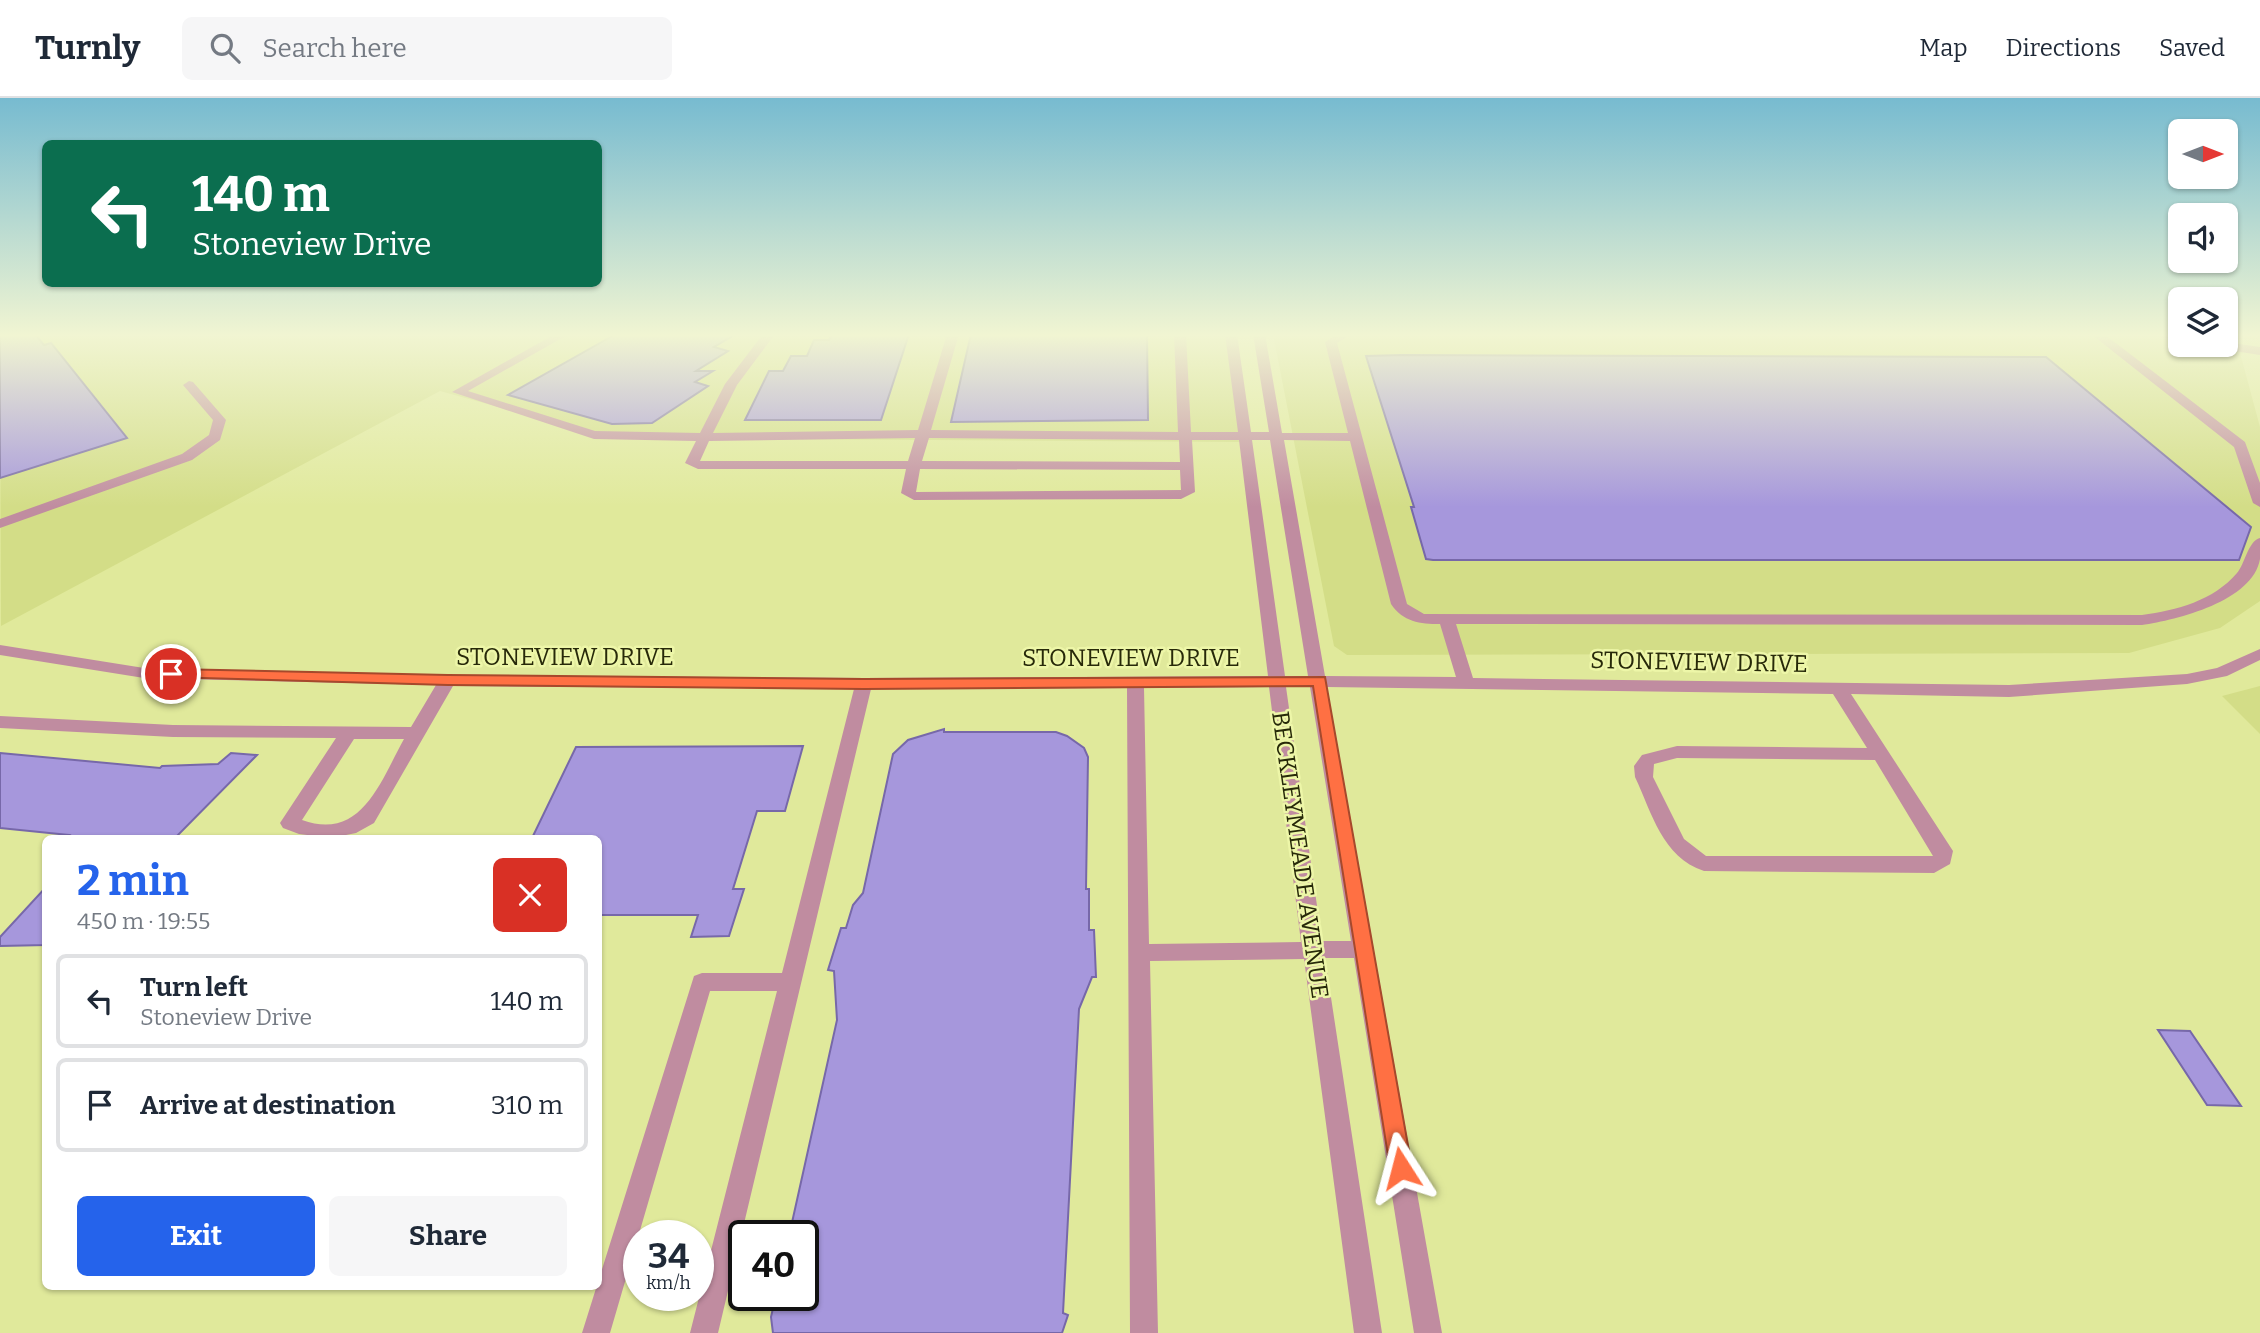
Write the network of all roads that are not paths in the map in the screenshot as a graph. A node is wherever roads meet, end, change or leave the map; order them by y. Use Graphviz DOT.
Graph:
graph roads {
  1 [pos="195,392"];
  2 [pos="459,392"];
  3 [pos="728,392"];
  4 [pos="936,392"];
  5 [pos="1183,392"];
  6 [pos="1238,392"];
  7 [pos="1269,392"];
  8 [pos="1345,392"];
  9 [pos="2172,392"];
  10 [pos="923,434"];
  11 [pos="704,437"];
  12 [pos="1185,437"];
  13 [pos="1356,437"];
  14 [pos="1244,438"];
  15 [pos="1277,438"];
  16 [pos="914,465"];
  17 [pos="1187,466"];
  18 [pos="2260,503"];
  19 [pos="0,524"];
  20 [pos="2260,542"];
  21 [pos="1447,618"];
  22 [pos="0,650"];
  23 [pos="2260,654"];
  24 [pos="448,680"];
  25 [pos="1276,681"];
  26 [pos="1320,681"];
  27 [pos="1135,683"];
  28 [pos="1466,683"];
  29 [pos="864,684"];
  30 [pos="1838,688"];
  31 [pos="0,722"];
  32 [pos="416,733"];
  33 [pos="348,734"];
  34 [pos="1880,754"];
  35 [pos="1364,949"];
  36 [pos="1313,950"];
  37 [pos="1139,953"];
  38 [pos="790,982"];
  39 [pos="596,1333"];
  40 [pos="704,1333"];
  41 [pos="1144,1333"];
  42 [pos="1368,1333"];
  43 [pos="1428,1333"];
  1 -- 19 [label="street"];
  2 -- 11 [label="street"];
  3 -- 11 [label="street"];
  4 -- 10 [label="street"];
  5 -- 12 [label="street"];
  6 -- 14 [label="street, BECKLEYMEADE AVENUE"];
  7 -- 15 [label="street, BECKLEYMEADE AVENUE"];
  8 -- 13 [label="street"];
  9 -- 18 [label="street"];
  10 -- 11 [label="street"];
  10 -- 12 [label="street"];
  10 -- 16 [label="street"];
  11 -- 16 [label="street"];
  12 -- 14 [label="street"];
  12 -- 17 [label="street"];
  13 -- 15 [label="street"];
  13 -- 21 [label="street"];
  14 -- 15 [label="street"];
  14 -- 25 [label="street, BECKLEYMEADE AVENUE"];
  15 -- 26 [label="street, BECKLEYMEADE AVENUE"];
  16 -- 17 [label="street"];
  16 -- 17 [label="street"];
  20 -- 21 [label="street"];
  21 -- 28 [label="street"];
  22 -- 24 [label="street, STONEVIEW DRIVE"];
  23 -- 30 [label="street, STONEVIEW DRIVE"];
  24 -- 29 [label="street, STONEVIEW DRIVE"];
  24 -- 32 [label="street"];
  25 -- 26 [label="street, STONEVIEW DRIVE"];
  25 -- 27 [label="street, STONEVIEW DRIVE"];
  25 -- 36 [label="street, BECKLEYMEADE AVENUE"];
  26 -- 28 [label="street, STONEVIEW DRIVE"];
  26 -- 35 [label="street, BECKLEYMEADE AVENUE"];
  27 -- 29 [label="street, STONEVIEW DRIVE"];
  27 -- 37 [label="street"];
  28 -- 30 [label="street, STONEVIEW DRIVE"];
  29 -- 38 [label="street"];
  30 -- 34 [label="street"];
  31 -- 33 [label="street"];
  32 -- 33 [label="street"];
  32 -- 33 [label="street"];
  34 -- 34 [label="street"];
  35 -- 36 [label="street"];
  35 -- 43 [label="street, BECKLEYMEADE AVENUE"];
  36 -- 37 [label="street"];
  36 -- 42 [label="street, BECKLEYMEADE AVENUE"];
  37 -- 41 [label="street"];
  38 -- 39 [label="street"];
  38 -- 40 [label="street"];
}
